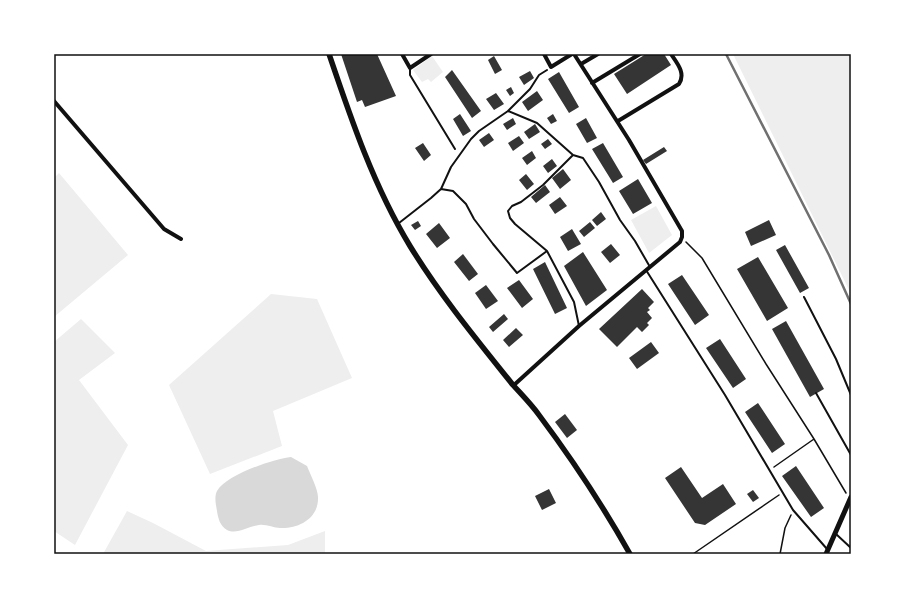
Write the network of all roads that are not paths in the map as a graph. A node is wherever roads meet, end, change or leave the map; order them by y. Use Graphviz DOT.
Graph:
graph roads {
  1 [pos="329,54"];
  2 [pos="402,54"];
  3 [pos="431,54"];
  4 [pos="544,54"];
  5 [pos="573,54"];
  6 [pos="598,54"];
  7 [pos="640,54"];
  8 [pos="671,54"];
  9 [pos="581,64"];
  10 [pos="410,68"];
  11 [pos="547,70"];
  12 [pos="592,83"];
  13 [pos="54,101"];
  14 [pos="508,111"];
  15 [pos="618,122"];
  16 [pos="455,149"];
  17 [pos="573,155"];
  18 [pos="441,189"];
  19 [pos="398,224"];
  20 [pos="181,239"];
  21 [pos="547,251"];
  22 [pos="650,267"];
  23 [pos="646,270"];
  24 [pos="804,297"];
  25 [pos="579,326"];
  26 [pos="514,385"];
  27 [pos="850,391"];
  28 [pos="816,393"];
  29 [pos="851,395"];
  30 [pos="851,455"];
  31 [pos="851,498"];
  32 [pos="835,533"];
  33 [pos="851,548"];
  34 [pos="827,552"];
  35 [pos="630,554"];
  1 -- 19 [label="main road"];
  2 -- 10 [label="street"];
  3 -- 10 [label="street"];
  4 -- 5 [label="street"];
  5 -- 9 [label="street"];
  6 -- 9 [label="street"];
  7 -- 12 [label="street"];
  8 -- 15 [label="street"];
  9 -- 12 [label="street"];
  10 -- 16 [label="lane"];
  11 -- 14 [label="lane"];
  12 -- 15 [label="street"];
  13 -- 20 [label="street"];
  14 -- 17 [label="lane"];
  14 -- 18 [label="lane"];
  15 -- 22 [label="street"];
  17 -- 21 [label="lane"];
  17 -- 22 [label="lane"];
  18 -- 19 [label="lane"];
  18 -- 21 [label="lane"];
  19 -- 26 [label="main road"];
  21 -- 25 [label="lane"];
  22 -- 23 [label="street"];
  23 -- 25 [label="street"];
  23 -- 34 [label="lane"];
  24 -- 27 [label="lane"];
  25 -- 26 [label="street"];
  26 -- 35 [label="main road"];
  27 -- 29 [label="lane"];
  28 -- 30 [label="lane"];
  31 -- 32 [label="street"];
  32 -- 33 [label="lane"];
  32 -- 34 [label="street"];
}
